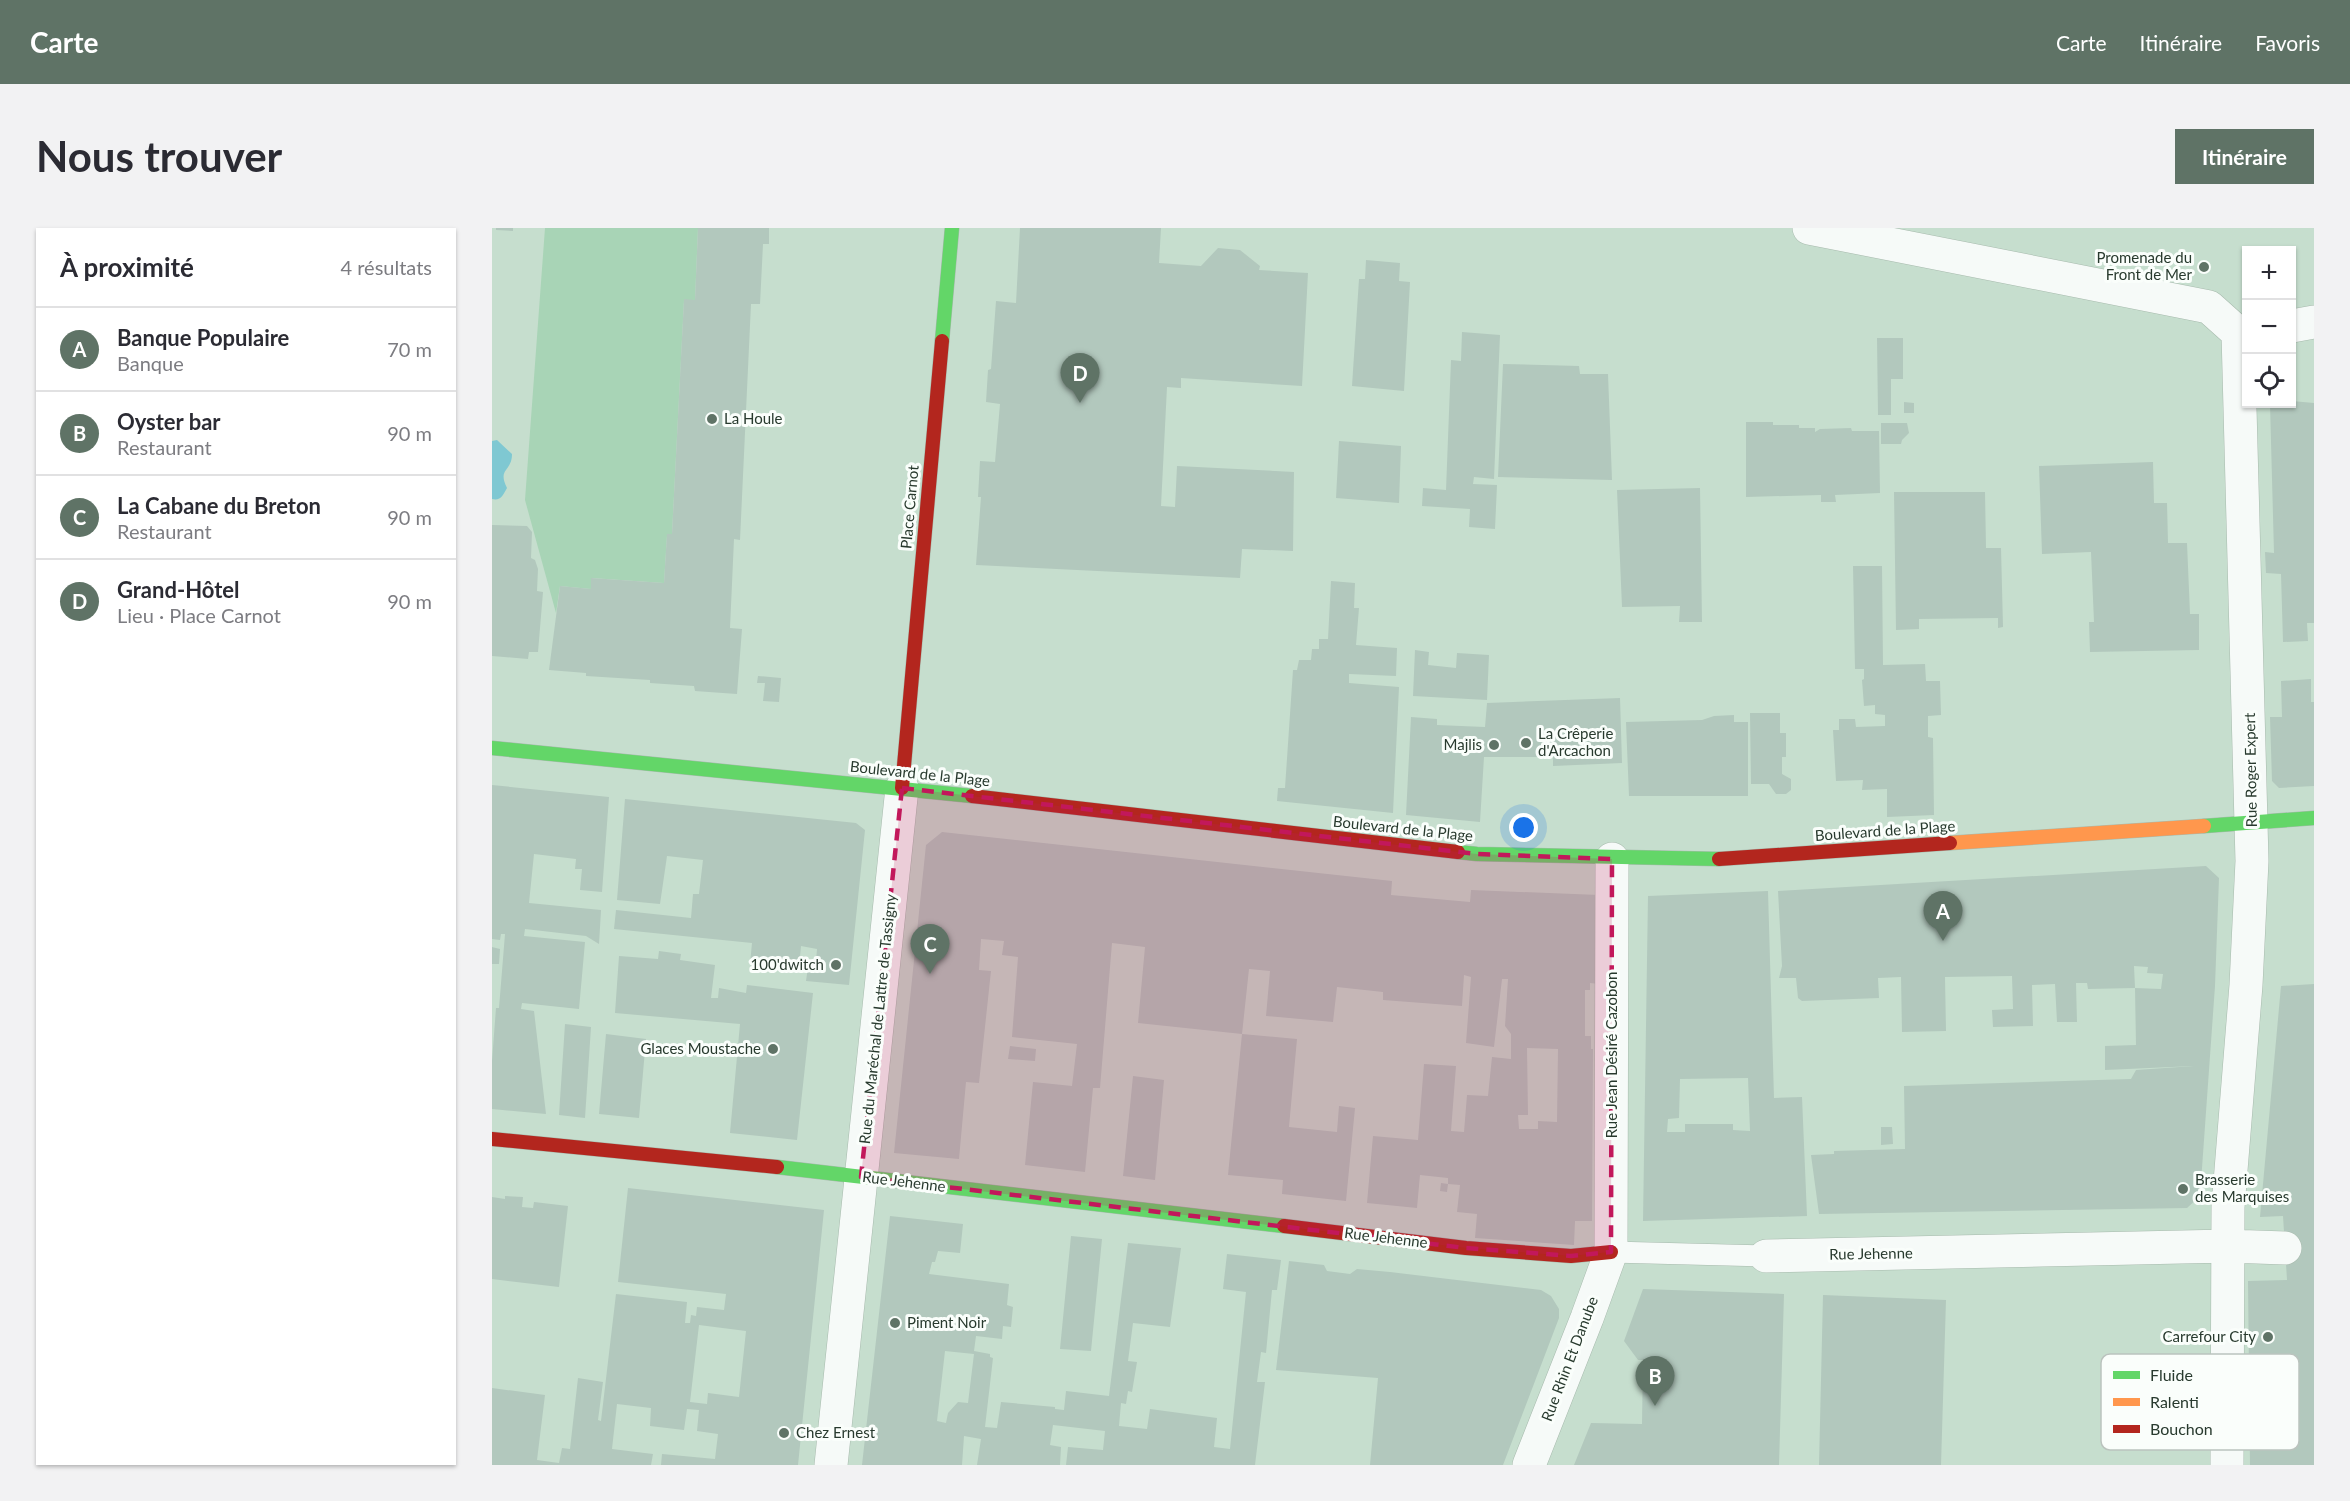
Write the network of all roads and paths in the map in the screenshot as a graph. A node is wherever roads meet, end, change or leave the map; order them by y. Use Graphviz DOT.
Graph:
graph roads {
  1 [pos="952,228"];
  2 [pos="1809,228"];
  3 [pos="2314,322"];
  4 [pos="2296,325"];
  5 [pos="2242,332"];
  6 [pos="2242,354"];
  7 [pos="492,748"];
  8 [pos="902,788"];
  9 [pos="2314,818"];
  10 [pos="2252,822"];
  11 [pos="1612,859"];
  12 [pos="492,1139"];
  13 [pos="861,1177"];
  14 [pos="2228,1246"];
  15 [pos="2285,1248"];
  16 [pos="1611,1252"];
  17 [pos="1766,1256"];
  18 [pos="2228,1354"];
  19 [pos="2227,1450"];
  20 [pos="831,1465"];
  21 [pos="1529,1465"];
  22 [pos="2227,1465"];
  1 -- 8 [label="main road, Place Carnot"];
  2 -- 5 [label="street"];
  3 -- 4 [label="street"];
  6 -- 10 [label="street, Rue Roger Expert"];
  7 -- 8 [label="main road, Boulevard de la Plage"];
  8 -- 11 [label="main road, Boulevard de la Plage"];
  8 -- 13 [label="street, Rue du Maréchal de Lattre de Tassigny"];
  9 -- 10 [label="main road, Boulevard de la Plage"];
  10 -- 11 [label="main road, Boulevard de la Plage"];
  10 -- 14 [label="street, Rue Roger Expert"];
  11 -- 16 [label="street, Rue Jean Désiré Cazobon"];
  12 -- 13 [label="main road, Rue Jehenne"];
  13 -- 16 [label="main road, Rue Jehenne"];
  13 -- 20 [label="street, Rue du Maréchal de Lattre de Tassigny"];
  14 -- 15 [label="street, Rue Jehenne"];
  14 -- 17 [label="street, Rue Jehenne"];
  14 -- 18 [label="street, Rue Roger Expert"];
  16 -- 17 [label="lane, Rue Jehenne"];
  16 -- 21 [label="street, Rue Rhin Et Danube"];
  19 -- 22 [label="street, Rue Roger Expert"];
}
